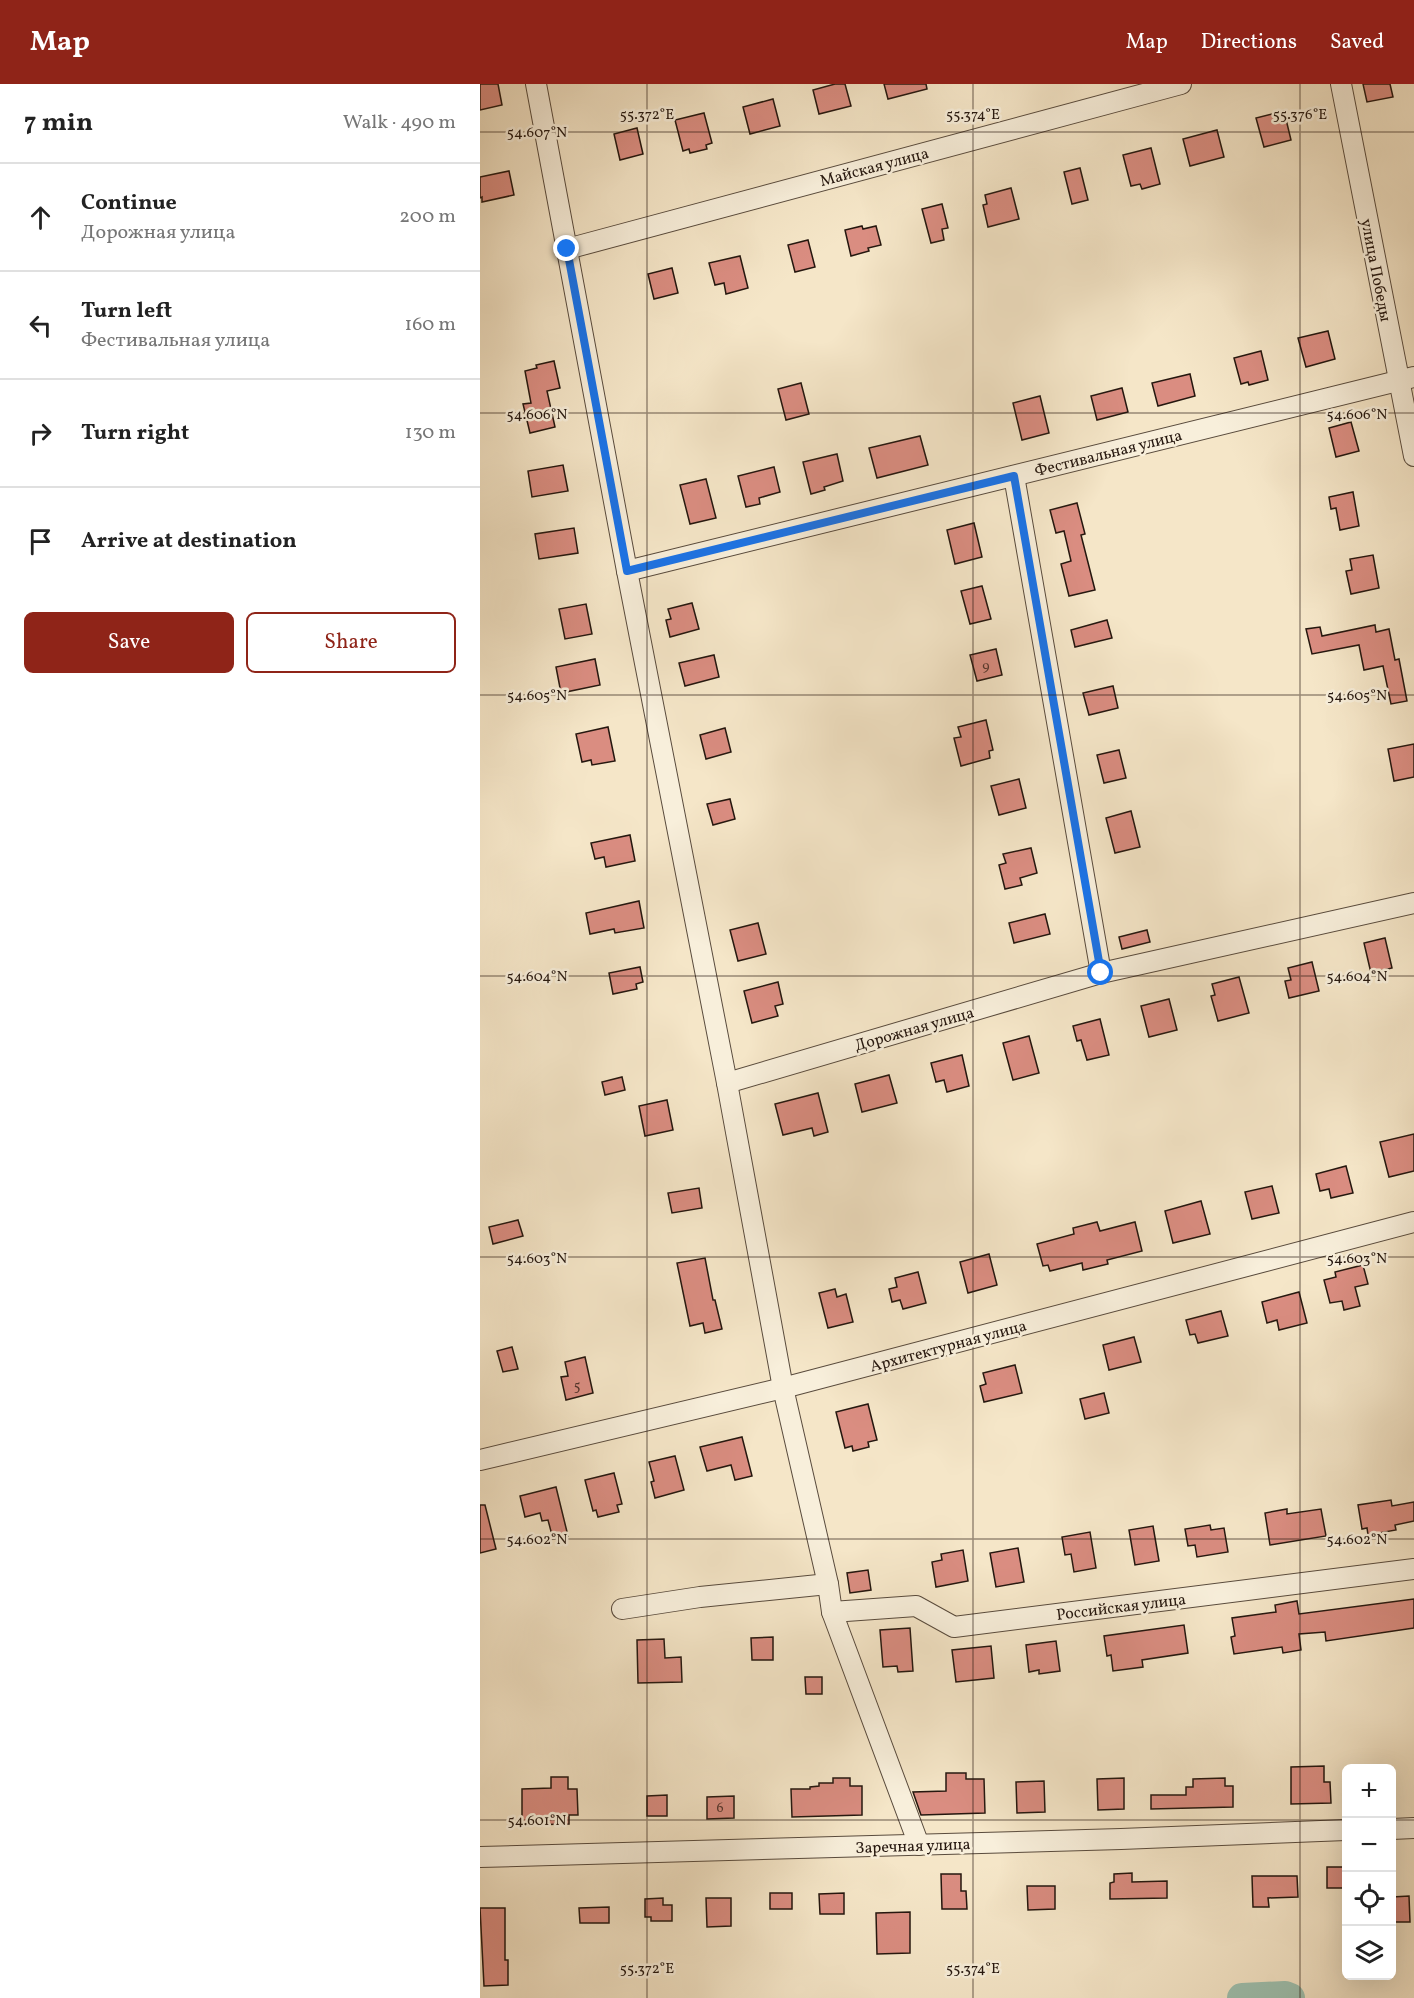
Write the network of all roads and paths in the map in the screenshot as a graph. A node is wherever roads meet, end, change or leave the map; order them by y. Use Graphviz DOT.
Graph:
graph roads {
  1 [pos="536,84"];
  2 [pos="1181,84"];
  3 [pos="1341,84"];
  4 [pos="567,249"];
  5 [pos="1406,379"];
  6 [pos="1414,456"];
  7 [pos="1014,476"];
  8 [pos="627,571"];
  9 [pos="1414,903"];
  10 [pos="1101,973"];
  11 [pos="727,1083"];
  12 [pos="1414,1222"];
  13 [pos="783,1388"];
  14 [pos="480,1461"];
  15 [pos="1414,1569"];
  16 [pos="828,1584"];
  17 [pos="622,1609"];
  18 [pos="832,1612"];
  19 [pos="1396,1828"];
  20 [pos="1414,1828"];
  21 [pos="1342,1830"];
  22 [pos="919,1845"];
  23 [pos="480,1857"];
  1 -- 4 [label="street"];
  2 -- 4 [label="street, Майская улица"];
  3 -- 5 [label="street, улица Победы"];
  4 -- 8 [label="street"];
  5 -- 6 [label="street, улица Победы"];
  5 -- 7 [label="street, Фестивальная улица"];
  7 -- 8 [label="street, Фестивальная улица"];
  7 -- 10 [label="street"];
  8 -- 11 [label="street"];
  9 -- 10 [label="street, Дорожная улица"];
  10 -- 11 [label="street, Дорожная улица"];
  11 -- 13 [label="street"];
  12 -- 13 [label="street, Архитектурная улица"];
  13 -- 14 [label="street, Архитектурная улица"];
  13 -- 16 [label="street"];
  15 -- 18 [label="street, Российская улица"];
  16 -- 17 [label="street"];
  16 -- 18 [label="street"];
  18 -- 22 [label="street"];
  19 -- 20 [label="street"];
  21 -- 22 [label="street, Заречная улица"];
  22 -- 23 [label="street, Заречная улица"];
}
